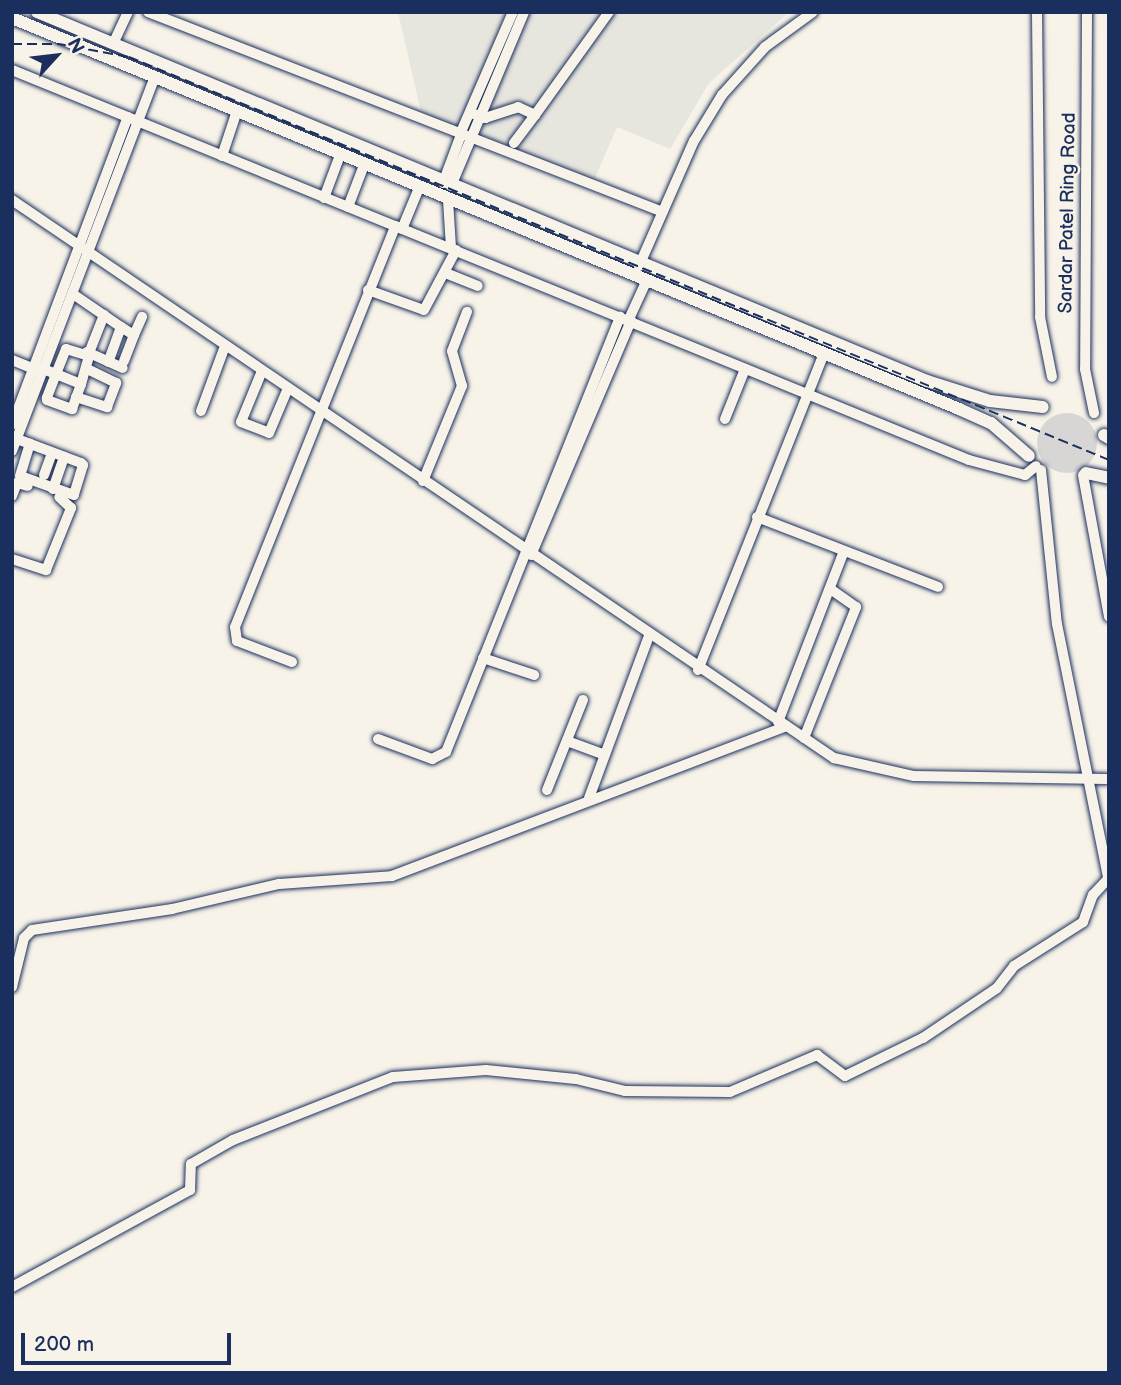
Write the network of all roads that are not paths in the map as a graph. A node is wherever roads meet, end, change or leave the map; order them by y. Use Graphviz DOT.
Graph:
graph roads {
  1 [pos="37,12"];
  2 [pos="128,12"];
  3 [pos="148,12"];
  4 [pos="513,12"];
  5 [pos="524,12"];
  6 [pos="609,12"];
  7 [pos="813,12"];
  8 [pos="1037,12"];
  9 [pos="1087,12"];
  10 [pos="12,18"];
  11 [pos="113,44"];
  12 [pos="12,70"];
  13 [pos="155,76"];
  14 [pos="237,111"];
  15 [pos="474,114"];
  16 [pos="535,115"];
  17 [pos="133,120"];
  18 [pos="464,133"];
  19 [pos="514,143"];
  20 [pos="340,155"];
  21 [pos="222,156"];
  22 [pos="364,165"];
  23 [pos="447,185"];
  24 [pos="419,188"];
  25 [pos="324,198"];
  26 [pos="12,200"];
  27 [pos="448,200"];
  28 [pos="348,207"];
  29 [pos="663,212"];
  30 [pos="398,227"];
  31 [pos="84,249"];
  32 [pos="453,249"];
  33 [pos="640,262"];
  34 [pos="448,274"];
  35 [pos="641,280"];
  36 [pos="478,286"];
  37 [pos="368,290"];
  38 [pos="73,293"];
  39 [pos="467,312"];
  40 [pos="104,315"];
  41 [pos="142,317"];
  42 [pos="626,318"];
  43 [pos="121,327"];
  44 [pos="134,335"];
  45 [pos="73,346"];
  46 [pos="225,346"];
  47 [pos="89,353"];
  48 [pos="824,354"];
  49 [pos="12,360"];
  50 [pos="108,362"];
  51 [pos="39,369"];
  52 [pos="87,369"];
  53 [pos="745,369"];
  54 [pos="262,371"];
  55 [pos="56,374"];
  56 [pos="1052,377"];
  57 [pos="81,384"];
  58 [pos="288,388"];
  59 [pos="808,394"];
  60 [pos="76,397"];
  61 [pos="1043,407"];
  62 [pos="319,410"];
  63 [pos="201,411"];
  64 [pos="1094,413"];
  65 [pos="725,419"];
  66 [pos="12,425"];
  67 [pos="16,439"];
  68 [pos="30,444"];
  69 [pos="12,451"];
  70 [pos="52,453"];
  71 [pos="64,457"];
  72 [pos="1035,464"];
  73 [pos="17,466"];
  74 [pos="1085,474"];
  75 [pos="44,475"];
  76 [pos="1109,478"];
  77 [pos="423,481"];
  78 [pos="52,489"];
  79 [pos="12,496"];
  80 [pos="757,517"];
  81 [pos="844,551"];
  82 [pos="527,552"];
  83 [pos="12,559"];
  84 [pos="938,587"];
  85 [pos="830,589"];
  86 [pos="1109,617"];
  87 [pos="649,635"];
  88 [pos="483,658"];
  89 [pos="292,662"];
  90 [pos="698,670"];
  91 [pos="534,675"];
  92 [pos="583,699"];
  93 [pos="782,724"];
  94 [pos="803,738"];
  95 [pos="378,739"];
  96 [pos="567,741"];
  97 [pos="605,755"];
  98 [pos="1086,778"];
  99 [pos="1106,779"];
  100 [pos="547,790"];
  101 [pos="589,798"];
  102 [pos="1108,881"];
  103 [pos="12,988"];
  104 [pos="12,1287"];
  1 -- 11 [label="main road"];
  2 -- 11 [label="street"];
  3 -- 18 [label="street"];
  4 -- 15 [label="street"];
  5 -- 15 [label="street"];
  6 -- 16 [label="street"];
  7 -- 29 [label="street"];
  8 -- 56 [label="street, Sardar Patel Ring Road"];
  9 -- 64 [label="street, Sardar Patel Ring Road"];
  10 -- 13 [label="main road"];
  11 -- 23 [label="main road"];
  12 -- 17 [label="street"];
  13 -- 14 [label="main road"];
  13 -- 17 [label="street"];
  14 -- 20 [label="main road"];
  14 -- 21 [label="street"];
  15 -- 16 [label="street"];
  15 -- 18 [label="street"];
  16 -- 19 [label="street"];
  17 -- 21 [label="street"];
  17 -- 31 [label="street"];
  18 -- 23 [label="street"];
  18 -- 29 [label="street"];
  20 -- 22 [label="main road"];
  20 -- 25 [label="street"];
  21 -- 25 [label="street"];
  22 -- 24 [label="main road"];
  22 -- 28 [label="street"];
  23 -- 33 [label="main road"];
  24 -- 27 [label="main road"];
  24 -- 30 [label="street"];
  25 -- 28 [label="street"];
  26 -- 31 [label="street"];
  27 -- 32 [label="street"];
  27 -- 35 [label="main road"];
  28 -- 30 [label="street"];
  29 -- 33 [label="street"];
  30 -- 32 [label="street"];
  30 -- 37 [label="street"];
  31 -- 38 [label="street"];
  31 -- 46 [label="street"];
  31 -- 51 [label="street"];
  32 -- 34 [label="street"];
  32 -- 42 [label="street"];
  33 -- 35 [label="street"];
  33 -- 61 [label="main road"];
  34 -- 36 [label="street"];
  34 -- 37 [label="street"];
  35 -- 42 [label="street"];
  35 -- 48 [label="main road"];
  37 -- 62 [label="street"];
  38 -- 40 [label="street"];
  38 -- 51 [label="street"];
  39 -- 77 [label="street"];
  40 -- 43 [label="street"];
  40 -- 47 [label="street"];
  41 -- 44 [label="street"];
  42 -- 53 [label="street"];
  42 -- 82 [label="street"];
  43 -- 44 [label="street"];
  43 -- 50 [label="street"];
  44 -- 50 [label="street"];
  45 -- 47 [label="street"];
  46 -- 54 [label="street"];
  46 -- 63 [label="street"];
  47 -- 50 [label="street"];
  48 -- 59 [label="street"];
  48 -- 72 [label="main road"];
  49 -- 51 [label="street"];
  51 -- 55 [label="street"];
  51 -- 66 [label="street"];
  51 -- 67 [label="street"];
  52 -- 55 [label="street"];
  52 -- 57 [label="street"];
  52 -- 60 [label="street"];
  53 -- 59 [label="street"];
  53 -- 65 [label="street"];
  54 -- 58 [label="street"];
  54 -- 58 [label="street"];
  55 -- 57 [label="street"];
  55 -- 60 [label="street"];
  57 -- 60 [label="street"];
  58 -- 62 [label="street"];
  59 -- 72 [label="street"];
  59 -- 80 [label="street"];
  62 -- 77 [label="street"];
  62 -- 89 [label="street"];
  67 -- 68 [label="street"];
  67 -- 69 [label="street"];
  68 -- 70 [label="street"];
  68 -- 73 [label="street"];
  70 -- 71 [label="street"];
  70 -- 75 [label="street"];
  71 -- 78 [label="street"];
  71 -- 78 [label="street"];
  72 -- 98 [label="street"];
  73 -- 78 [label="street"];
  74 -- 76 [label="main road"];
  74 -- 86 [label="street"];
  77 -- 82 [label="street"];
  79 -- 83 [label="street"];
  80 -- 81 [label="street"];
  80 -- 90 [label="street"];
  81 -- 84 [label="street"];
  81 -- 85 [label="street"];
  82 -- 87 [label="street"];
  82 -- 88 [label="street"];
  85 -- 93 [label="street"];
  85 -- 94 [label="street"];
  87 -- 90 [label="street"];
  87 -- 97 [label="street"];
  88 -- 91 [label="street"];
  88 -- 95 [label="street"];
  90 -- 93 [label="street"];
  92 -- 96 [label="street"];
  93 -- 94 [label="street"];
  93 -- 101 [label="street"];
  94 -- 98 [label="street"];
  96 -- 97 [label="street"];
  96 -- 100 [label="street"];
  97 -- 101 [label="street"];
  98 -- 99 [label="street"];
  98 -- 102 [label="street"];
  101 -- 103 [label="street"];
  102 -- 104 [label="street"];
}
